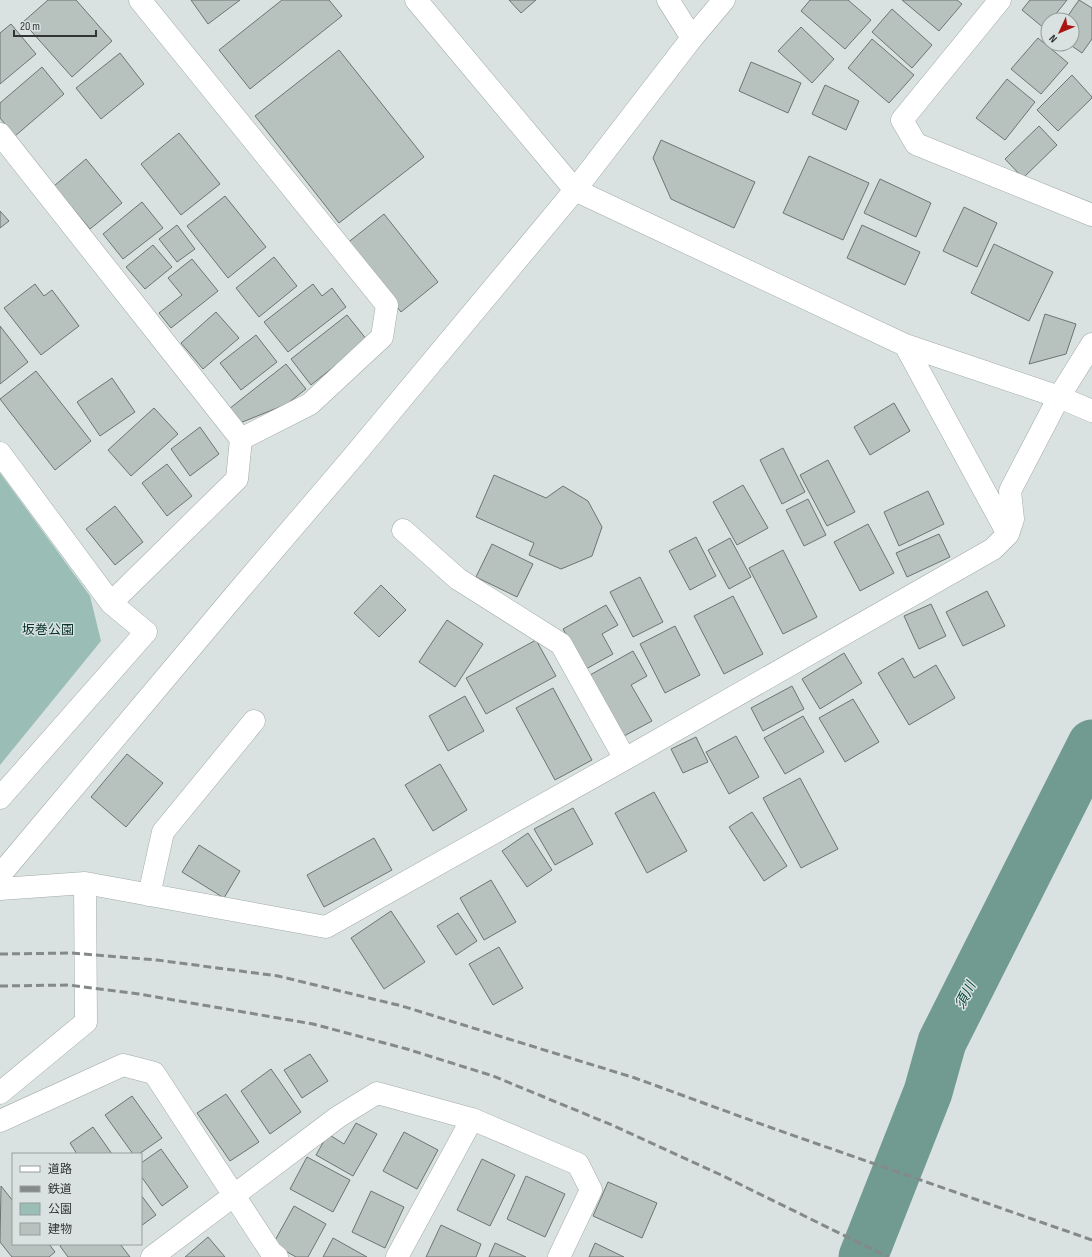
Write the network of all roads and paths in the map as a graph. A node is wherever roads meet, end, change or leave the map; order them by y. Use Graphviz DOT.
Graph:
graph roads {
  1 [pos="140,0"];
  2 [pos="416,0"];
  3 [pos="668,0"];
  4 [pos="724,0"];
  5 [pos="1000,0"];
  6 [pos="692,38"];
  7 [pos="0,134"];
  8 [pos="575,190"];
  9 [pos="1092,215"];
  10 [pos="1092,344"];
  11 [pos="905,345"];
  12 [pos="1059,397"];
  13 [pos="1092,411"];
  14 [pos="241,439"];
  15 [pos="0,453"];
  16 [pos="403,530"];
  17 [pos="1008,534"];
  18 [pos="110,603"];
  19 [pos="254,721"];
  20 [pos="625,759"];
  21 [pos="0,798"];
  22 [pos="0,875"];
  23 [pos="85,883"];
  24 [pos="0,889"];
  25 [pos="149,895"];
  26 [pos="0,1093"];
  27 [pos="472,1119"];
  28 [pos="0,1121"];
  29 [pos="234,1195"];
  30 [pos="152,1257"];
  31 [pos="277,1257"];
  32 [pos="397,1257"];
  33 [pos="559,1257"];
  1 -- 14 [label="street"];
  2 -- 8 [label="street"];
  3 -- 6 [label="street"];
  4 -- 6 [label="street"];
  5 -- 9 [label="street"];
  6 -- 8 [label="street"];
  7 -- 14 [label="street"];
  8 -- 11 [label="street"];
  8 -- 22 [label="street"];
  10 -- 12 [label="street"];
  11 -- 12 [label="street"];
  11 -- 17 [label="street"];
  12 -- 13 [label="street"];
  12 -- 17 [label="street"];
  14 -- 18 [label="street"];
  15 -- 18 [label="street"];
  16 -- 20 [label="street"];
  17 -- 20 [label="street"];
  18 -- 21 [label="street"];
  19 -- 25 [label="street"];
  20 -- 25 [label="street"];
  23 -- 24 [label="street"];
  23 -- 25 [label="street"];
  23 -- 26 [label="street"];
  27 -- 29 [label="street"];
  27 -- 32 [label="street"];
  27 -- 33 [label="street"];
  28 -- 29 [label="street"];
  29 -- 30 [label="street"];
  29 -- 31 [label="street"];
}
